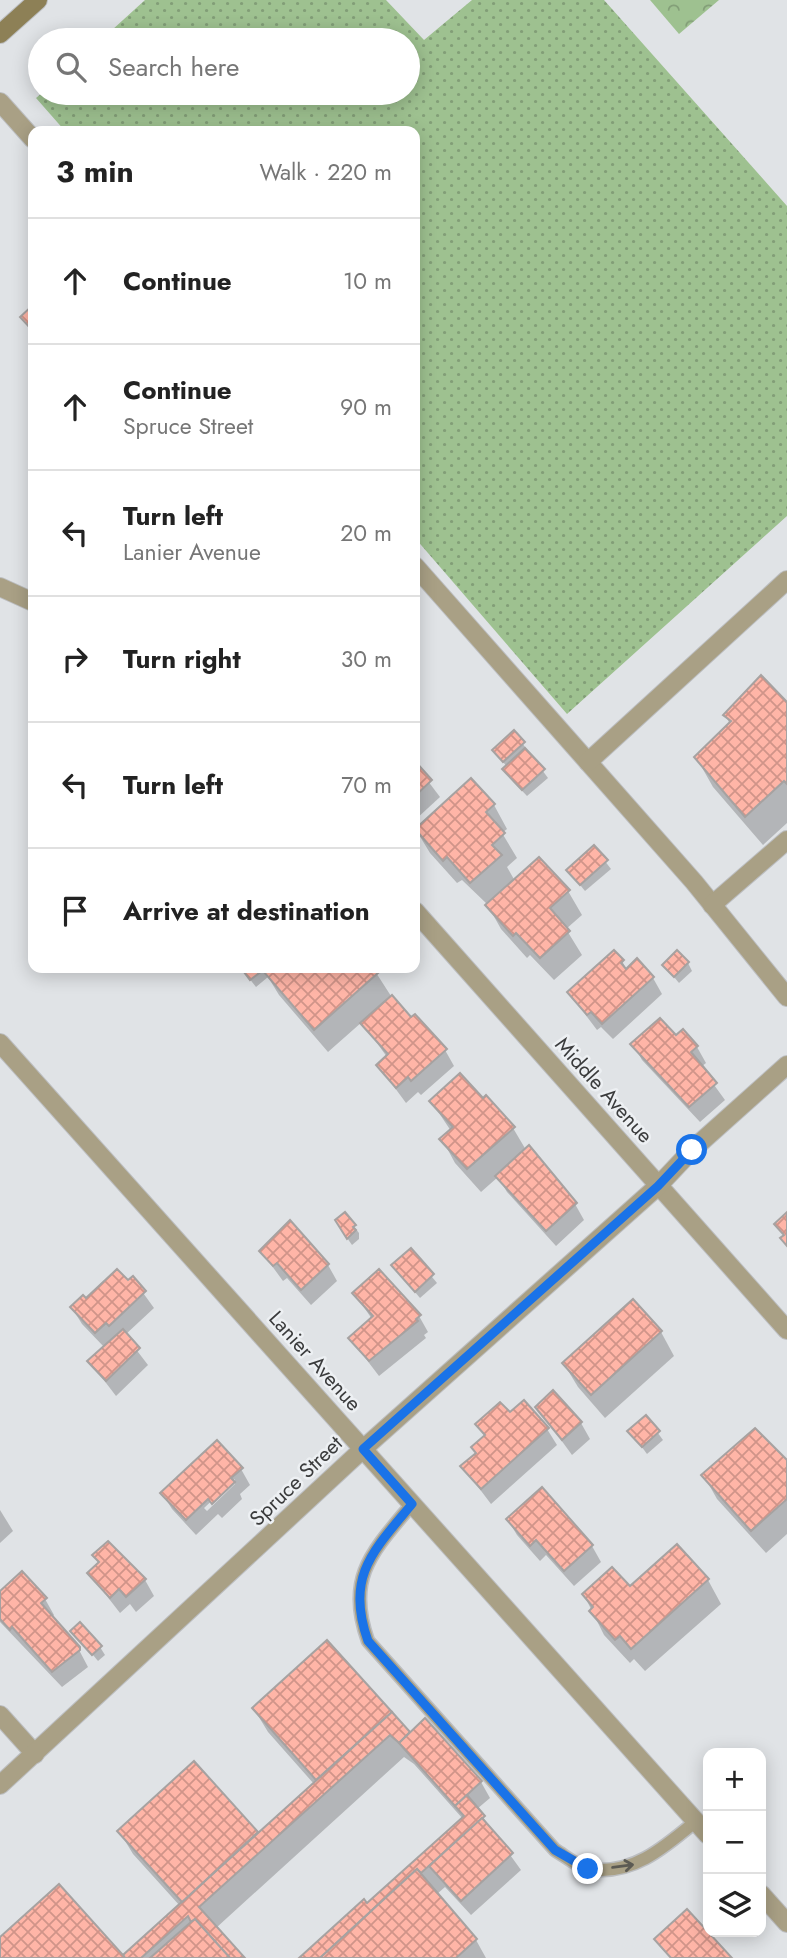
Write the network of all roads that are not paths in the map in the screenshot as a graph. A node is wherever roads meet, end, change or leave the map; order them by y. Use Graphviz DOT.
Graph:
graph roads {
  1 [pos="38,0"];
  2 [pos="0,34"];
  3 [pos="0,102"];
  4 [pos="28,133"];
  5 [pos="420,572"];
  6 [pos="787,580"];
  7 [pos="0,587"];
  8 [pos="28,600"];
  9 [pos="588,762"];
  10 [pos="787,840"];
  11 [pos="712,905"];
  12 [pos="420,917"];
  13 [pos="787,997"];
  14 [pos="0,1043"];
  15 [pos="787,1065"];
  16 [pos="658,1186"];
  17 [pos="787,1330"];
  18 [pos="363,1449"];
  19 [pos="412,1504"];
  20 [pos="0,1715"];
  21 [pos="34,1754"];
  22 [pos="0,1785"];
  23 [pos="702,1828"];
  24 [pos="766,1900"];
  25 [pos="787,1923"];
  1 -- 2 [label="main road"];
  3 -- 4 [label="street"];
  5 -- 9 [label="street"];
  6 -- 9 [label="street"];
  7 -- 8 [label="street"];
  9 -- 11 [label="street"];
  10 -- 11 [label="street"];
  11 -- 13 [label="street"];
  12 -- 16 [label="street, Middle Avenue"];
  14 -- 18 [label="street, Lanier Avenue"];
  15 -- 16 [label="street, Spruce Street"];
  16 -- 17 [label="street, Middle Avenue"];
  16 -- 18 [label="street, Spruce Street"];
  18 -- 19 [label="street, Lanier Avenue"];
  18 -- 21 [label="street, Spruce Street"];
  19 -- 23 [label="street, Lanier Avenue"];
  19 -- 23 [label="lane, one-way"];
  20 -- 21 [label="street"];
  21 -- 22 [label="street, Spruce Street"];
  24 -- 25 [label="street"];
}
